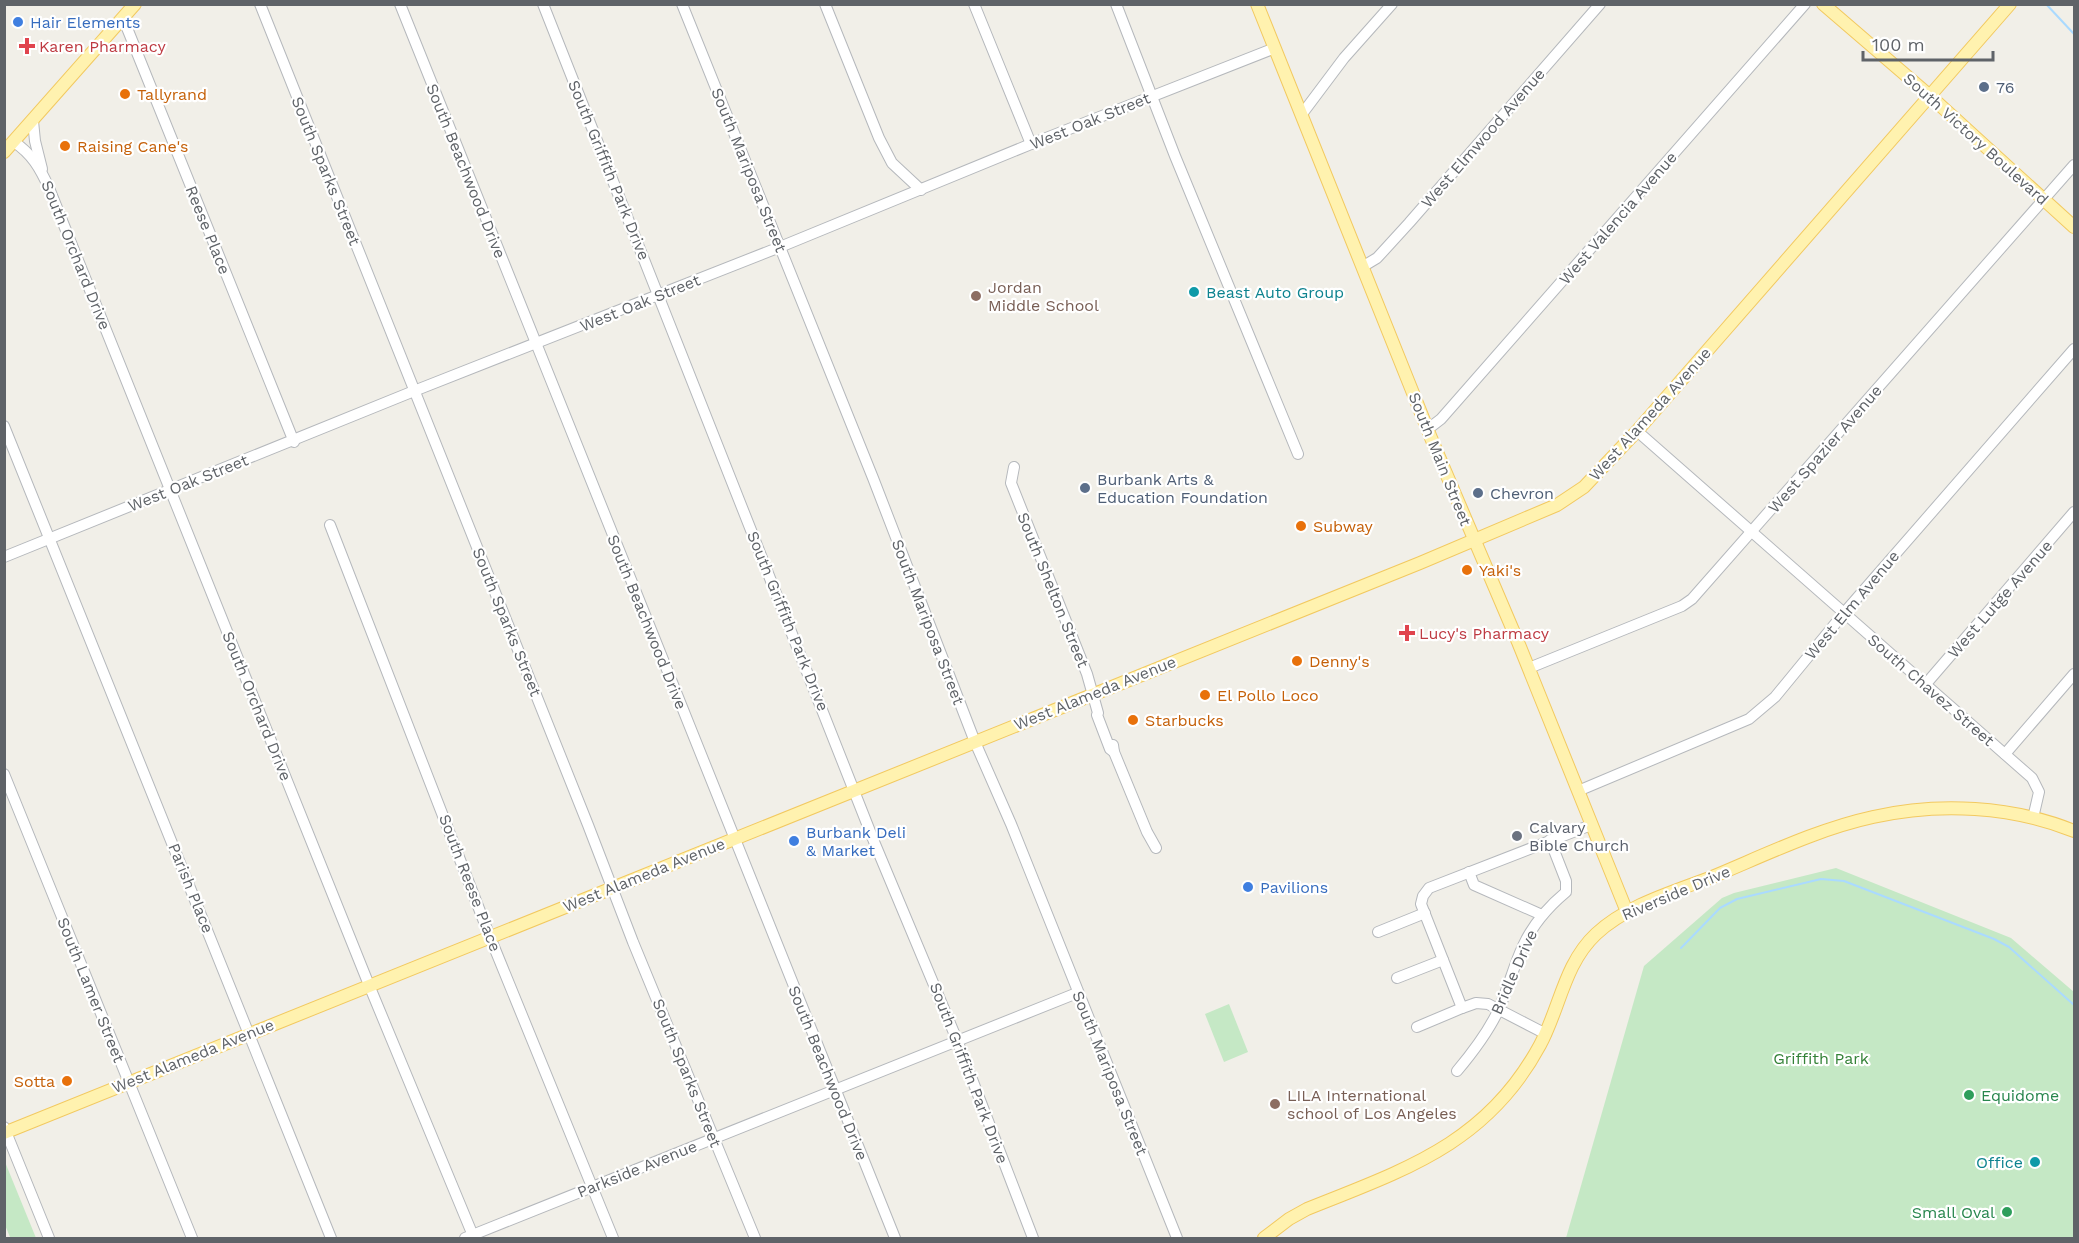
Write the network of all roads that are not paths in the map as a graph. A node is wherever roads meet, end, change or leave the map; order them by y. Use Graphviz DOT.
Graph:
graph roads {
  1 [pos="135,4"];
  2 [pos="260,4"];
  3 [pos="400,4"];
  4 [pos="543,4"];
  5 [pos="682,4"];
  6 [pos="825,4"];
  7 [pos="974,4"];
  8 [pos="1116,4"];
  9 [pos="1257,4"];
  10 [pos="1392,4"];
  11 [pos="1600,4"];
  12 [pos="1805,4"];
  13 [pos="1823,4"];
  14 [pos="2010,4"];
  15 [pos="123,18"];
  16 [pos="1275,48"];
  17 [pos="1152,96"];
  18 [pos="1930,96"];
  19 [pos="1302,114"];
  20 [pos="33,122"];
  21 [pos="14,142"];
  22 [pos="1031,144"];
  23 [pos="4,152"];
  24 [pos="2074,165"];
  25 [pos="42,172"];
  26 [pos="921,190"];
  27 [pos="2044,200"];
  28 [pos="2074,226"];
  29 [pos="780,247"];
  30 [pos="1362,267"];
  31 [pos="659,295"];
  32 [pos="536,344"];
  33 [pos="2074,349"];
  34 [pos="414,392"];
  35 [pos="4,426"];
  36 [pos="1428,429"];
  37 [pos="1637,431"];
  38 [pos="294,442"];
  39 [pos="1298,454"];
  40 [pos="1014,467"];
  41 [pos="169,490"];
  42 [pos="2074,512"];
  43 [pos="330,525"];
  44 [pos="1752,532"];
  45 [pos="50,539"];
  46 [pos="1474,541"];
  47 [pos="4,557"];
  48 [pos="1844,612"];
  49 [pos="1529,668"];
  50 [pos="2074,674"];
  51 [pos="1925,685"];
  52 [pos="1093,694"];
  53 [pos="975,742"];
  54 [pos="2005,754"];
  55 [pos="4,774"];
  56 [pos="854,790"];
  57 [pos="1578,791"];
  58 [pos="2033,818"];
  59 [pos="1591,825"];
  60 [pos="2074,831"];
  61 [pos="734,839"];
  62 [pos="1550,840"];
  63 [pos="1156,848"];
  64 [pos="1469,872"];
  65 [pos="612,887"];
  66 [pos="1627,912"];
  67 [pos="1425,913"];
  68 [pos="1542,915"];
  69 [pos="1378,932"];
  70 [pos="490,937"];
  71 [pos="1443,960"];
  72 [pos="1397,978"];
  73 [pos="369,985"];
  74 [pos="1077,993"];
  75 [pos="1462,1008"];
  76 [pos="1499,1010"];
  77 [pos="1417,1027"];
  78 [pos="248,1034"];
  79 [pos="1546,1034"];
  80 [pos="957,1040"];
  81 [pos="1457,1071"];
  82 [pos="128,1083"];
  83 [pos="835,1090"];
  84 [pos="5,1131"];
  85 [pos="714,1139"];
  86 [pos="593,1187"];
  87 [pos="470,1238"];
  88 [pos="49,1239"];
  89 [pos="192,1239"];
  90 [pos="331,1239"];
  91 [pos="614,1239"];
  92 [pos="755,1239"];
  93 [pos="895,1239"];
  94 [pos="1033,1239"];
  95 [pos="1177,1239"];
  96 [pos="1264,1239"];
  1 -- 15 [label="main road"];
  2 -- 34 [label="street, South Sparks Street"];
  3 -- 32 [label="street, South Beachwood Drive"];
  4 -- 31 [label="street, South Griffith Park Drive"];
  5 -- 29 [label="street, South Mariposa Street"];
  6 -- 26 [label="street"];
  7 -- 22 [label="street"];
  8 -- 17 [label="street"];
  9 -- 16 [label="main road, South Main Street"];
  10 -- 19 [label="street"];
  11 -- 30 [label="street, West Elmwood Avenue"];
  12 -- 36 [label="street, West Valencia Avenue"];
  13 -- 18 [label="main road, South Victory Boulevard"];
  14 -- 18 [label="main road, West Alameda Avenue"];
  15 -- 20 [label="main road"];
  15 -- 38 [label="street, Reese Place"];
  16 -- 17 [label="street, West Oak Street"];
  16 -- 19 [label="main road, South Main Street"];
  17 -- 22 [label="street, West Oak Street"];
  17 -- 39 [label="street"];
  18 -- 27 [label="main road, South Victory Boulevard"];
  18 -- 37 [label="main road, West Alameda Avenue"];
  19 -- 30 [label="main road, South Main Street"];
  20 -- 21 [label="main road"];
  20 -- 25 [label="street, South Orchard Drive"];
  21 -- 23 [label="main road"];
  21 -- 25 [label="street, South Orchard Drive"];
  22 -- 26 [label="street, West Oak Street"];
  24 -- 27 [label="street, West Spazier Avenue"];
  25 -- 41 [label="street, South Orchard Drive"];
  26 -- 29 [label="street, West Oak Street"];
  27 -- 28 [label="main road, South Victory Boulevard"];
  27 -- 44 [label="street, West Spazier Avenue"];
  29 -- 31 [label="street, West Oak Street"];
  29 -- 53 [label="street, South Mariposa Street"];
  30 -- 36 [label="main road, South Main Street"];
  31 -- 32 [label="street, West Oak Street"];
  31 -- 56 [label="street, South Griffith Park Drive"];
  32 -- 34 [label="street, West Oak Street"];
  32 -- 61 [label="street, South Beachwood Drive"];
  33 -- 48 [label="street, West Elm Avenue"];
  34 -- 38 [label="street, West Oak Street"];
  34 -- 65 [label="street, South Sparks Street"];
  35 -- 45 [label="street, Parish Place"];
  36 -- 46 [label="main road, South Main Street"];
  37 -- 44 [label="street, South Chavez Street"];
  37 -- 46 [label="main road, West Alameda Avenue"];
  38 -- 41 [label="street, West Oak Street"];
  40 -- 52 [label="street, South Shelton Street"];
  41 -- 45 [label="street, West Oak Street"];
  41 -- 73 [label="street, South Orchard Drive"];
  42 -- 51 [label="street, West Lutge Avenue"];
  43 -- 70 [label="street, South Reese Place"];
  44 -- 48 [label="street, South Chavez Street"];
  44 -- 49 [label="street, West Spazier Avenue"];
  45 -- 47 [label="street, West Oak Street"];
  45 -- 78 [label="street, Parish Place"];
  46 -- 49 [label="main road, South Main Street"];
  46 -- 52 [label="main road, West Alameda Avenue"];
  48 -- 51 [label="street, South Chavez Street"];
  48 -- 57 [label="street, West Elm Avenue"];
  49 -- 57 [label="main road, South Main Street"];
  50 -- 54 [label="street"];
  51 -- 54 [label="street, South Chavez Street"];
  52 -- 53 [label="main road, West Alameda Avenue"];
  52 -- 63 [label="street, South Shelton Street"];
  53 -- 56 [label="main road, West Alameda Avenue"];
  53 -- 74 [label="street, South Mariposa Street"];
  54 -- 58 [label="street, South Chavez Street"];
  55 -- 82 [label="street, South Lamer Street"];
  56 -- 61 [label="main road, West Alameda Avenue"];
  56 -- 80 [label="street, South Griffith Park Drive"];
  57 -- 59 [label="main road, South Main Street"];
  58 -- 60 [label="main road, Riverside Drive"];
  58 -- 66 [label="main road, Riverside Drive"];
  59 -- 62 [label="street"];
  59 -- 66 [label="main road, South Main Street"];
  61 -- 65 [label="main road, West Alameda Avenue"];
  61 -- 83 [label="street, South Beachwood Drive"];
  62 -- 64 [label="street"];
  62 -- 68 [label="street, Bridle Drive"];
  64 -- 67 [label="street"];
  64 -- 68 [label="street"];
  65 -- 70 [label="main road, West Alameda Avenue"];
  65 -- 85 [label="street, South Sparks Street"];
  66 -- 79 [label="main road, Riverside Drive"];
  67 -- 69 [label="street"];
  67 -- 71 [label="street"];
  68 -- 76 [label="street, Bridle Drive"];
  70 -- 73 [label="main road, West Alameda Avenue"];
  70 -- 86 [label="street, South Reese Place"];
  71 -- 72 [label="street"];
  71 -- 75 [label="street"];
  73 -- 78 [label="main road, West Alameda Avenue"];
  73 -- 87 [label="street, South Orchard Drive"];
  74 -- 80 [label="street, Parkside Avenue"];
  74 -- 95 [label="street, South Mariposa Street"];
  75 -- 76 [label="street"];
  75 -- 77 [label="street"];
  76 -- 79 [label="street"];
  76 -- 81 [label="street, Bridle Drive"];
  78 -- 82 [label="main road, West Alameda Avenue"];
  78 -- 90 [label="street, Parish Place"];
  79 -- 96 [label="main road, Riverside Drive"];
  80 -- 83 [label="street, Parkside Avenue"];
  80 -- 94 [label="street, South Griffith Park Drive"];
  82 -- 84 [label="main road, West Alameda Avenue"];
  82 -- 89 [label="street, South Lamer Street"];
  83 -- 85 [label="street, Parkside Avenue"];
  83 -- 93 [label="street, South Beachwood Drive"];
  84 -- 88 [label="street"];
  85 -- 86 [label="street, Parkside Avenue"];
  85 -- 92 [label="street, South Sparks Street"];
  86 -- 87 [label="street, Parkside Avenue"];
  86 -- 91 [label="street, South Reese Place"];
}
